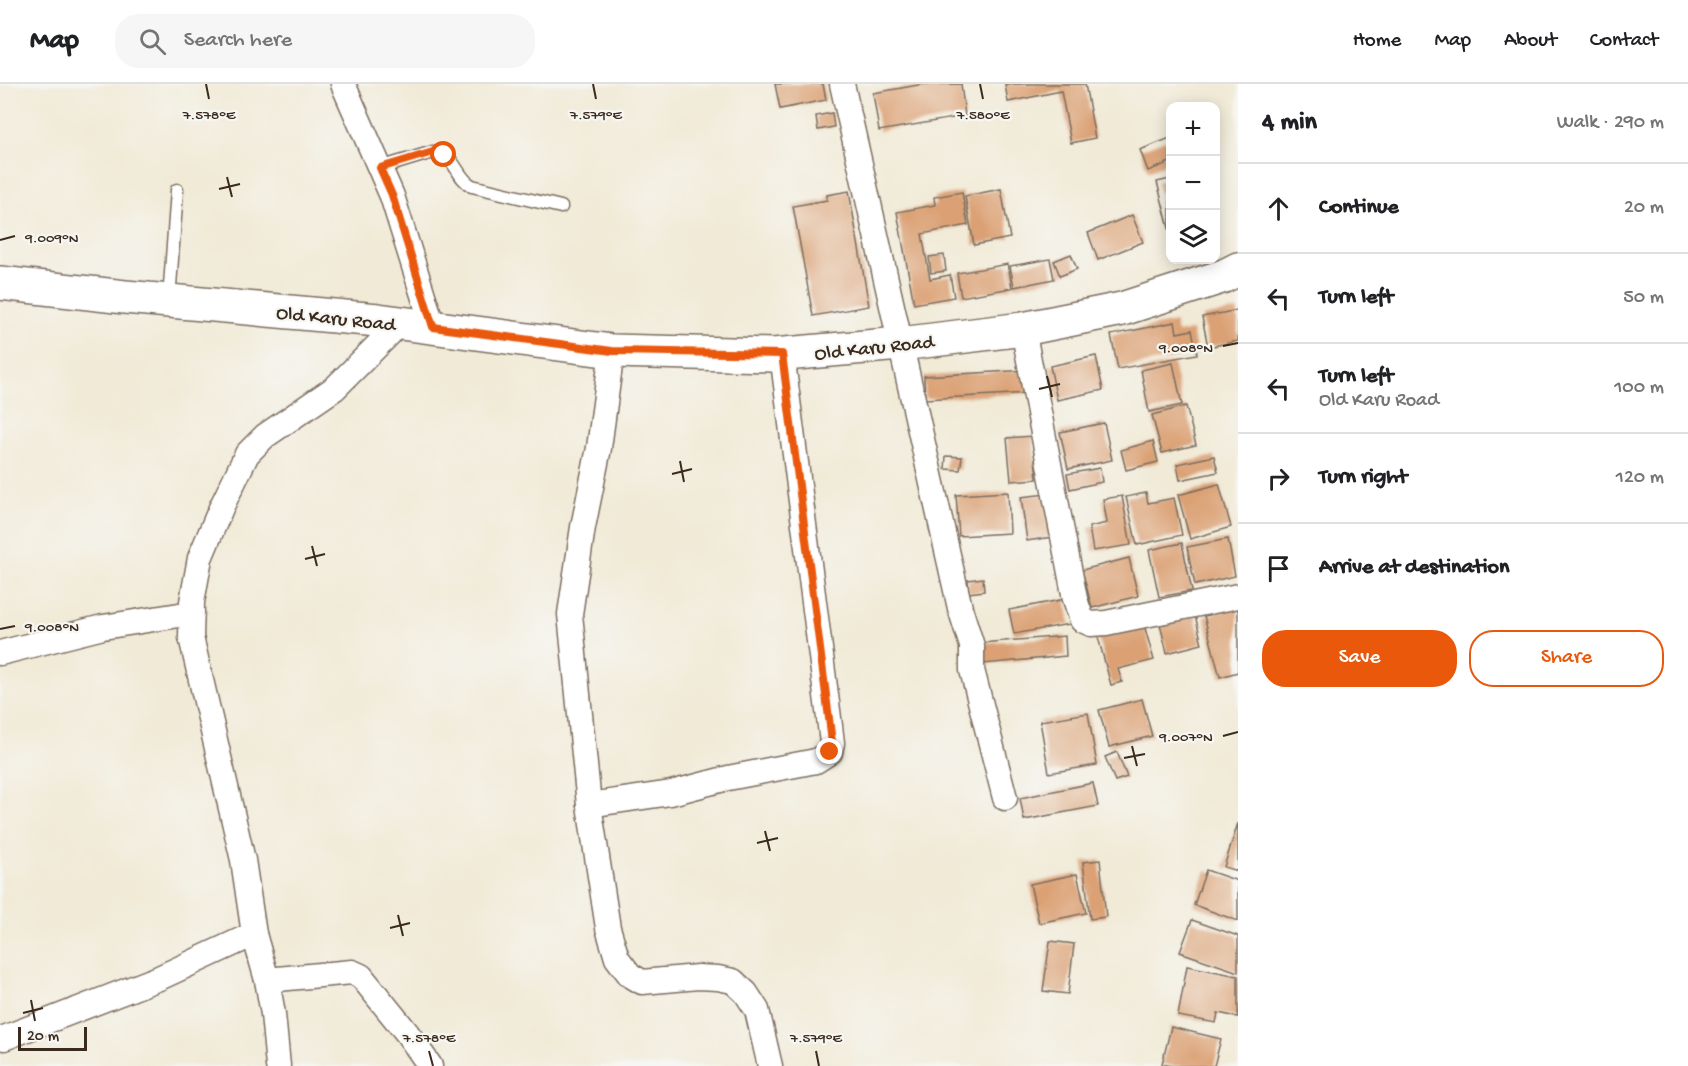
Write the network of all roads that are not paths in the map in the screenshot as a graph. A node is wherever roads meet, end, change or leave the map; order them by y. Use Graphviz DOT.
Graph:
graph roads {
  1 [pos="344,84"];
  2 [pos="842,84"];
  3 [pos="380,168"];
  4 [pos="177,190"];
  5 [pos="561,207"];
  6 [pos="1238,269"];
  7 [pos="0,283"];
  8 [pos="168,301"];
  9 [pos="400,323"];
  10 [pos="433,327"];
  11 [pos="1023,329"];
  12 [pos="900,344"];
  13 [pos="612,351"];
  14 [pos="782,354"];
  15 [pos="1238,596"];
  16 [pos="192,614"];
  17 [pos="0,653"];
  18 [pos="1005,798"];
  19 [pos="589,805"];
  20 [pos="254,934"];
  21 [pos="267,980"];
  22 [pos="4,1038"];
  23 [pos="279,1066"];
  24 [pos="430,1066"];
  25 [pos="770,1066"];
  1 -- 3 [label="street"];
  2 -- 12 [label="street"];
  3 -- 5 [label="lane"];
  3 -- 10 [label="street"];
  4 -- 8 [label="lane"];
  6 -- 11 [label="main road, Old Karu Road"];
  7 -- 8 [label="main road, Old Karu Road"];
  8 -- 9 [label="main road, Old Karu Road"];
  9 -- 10 [label="main road, Old Karu Road"];
  9 -- 16 [label="street"];
  10 -- 13 [label="main road, Old Karu Road"];
  11 -- 12 [label="main road, Old Karu Road"];
  11 -- 15 [label="street"];
  12 -- 14 [label="main road, Old Karu Road"];
  12 -- 18 [label="street"];
  13 -- 14 [label="main road, Old Karu Road"];
  13 -- 19 [label="street"];
  14 -- 19 [label="street"];
  16 -- 17 [label="street"];
  16 -- 20 [label="street"];
  19 -- 25 [label="street"];
  20 -- 21 [label="street"];
  20 -- 22 [label="street"];
  21 -- 23 [label="street"];
  21 -- 24 [label="street"];
}
